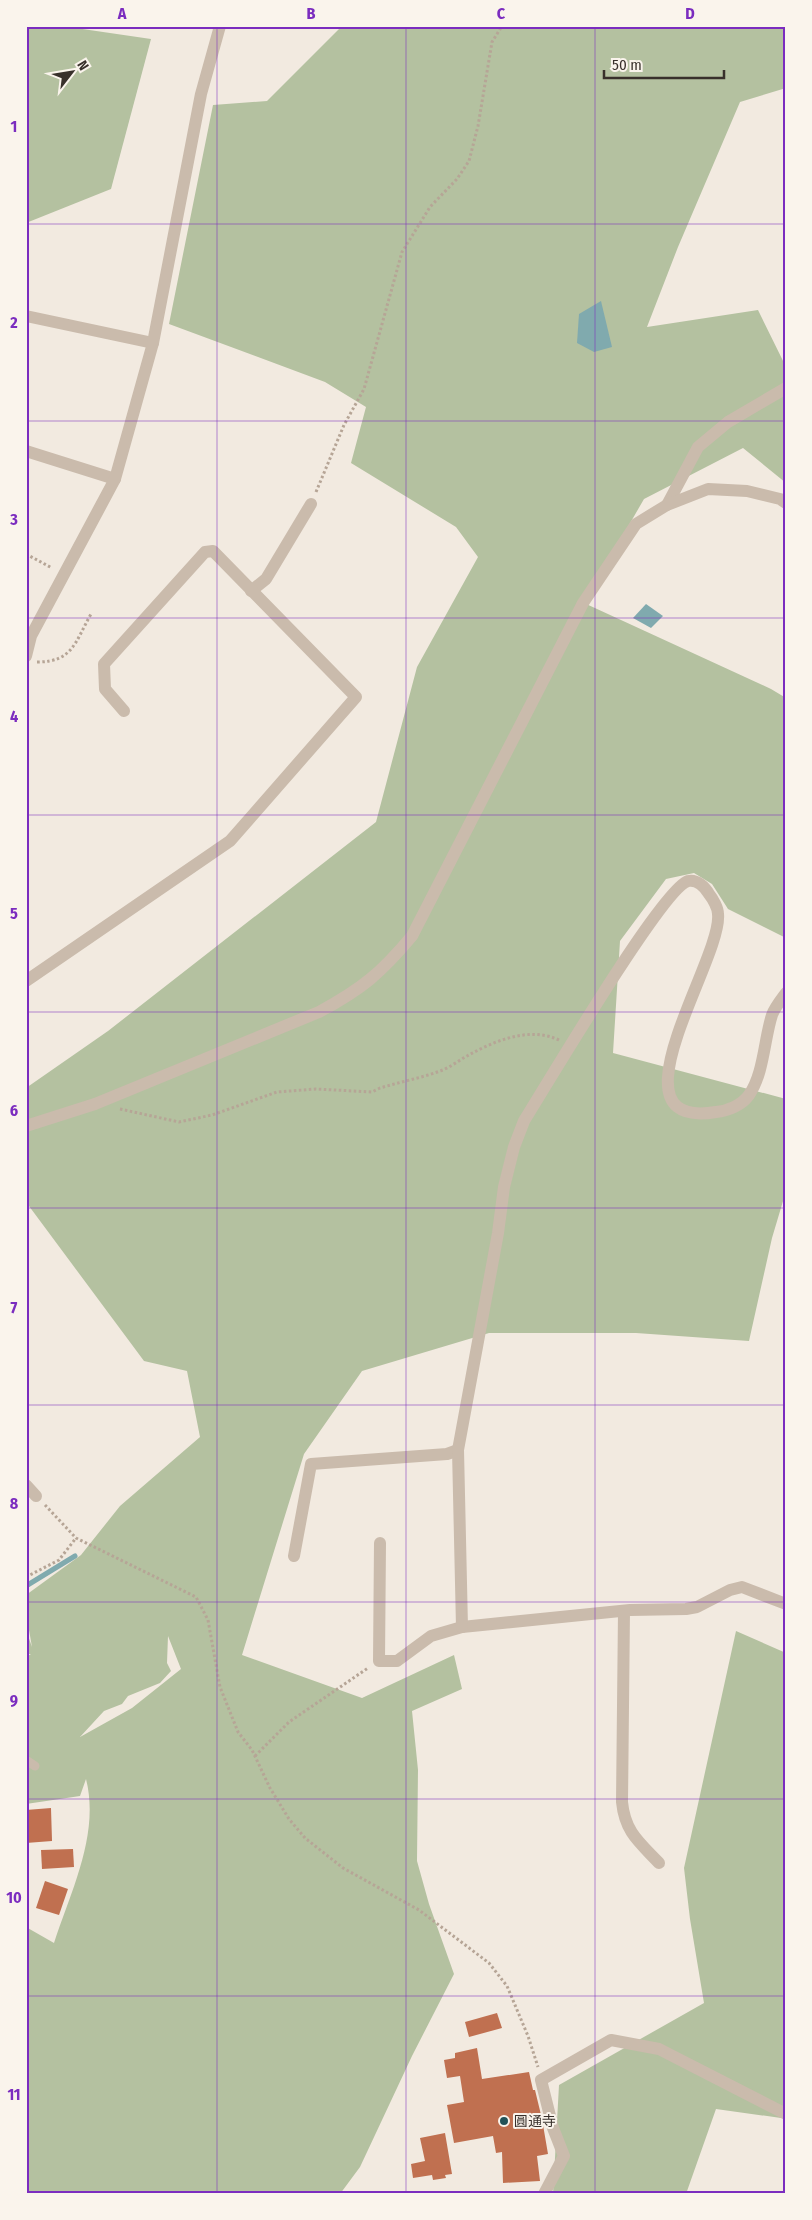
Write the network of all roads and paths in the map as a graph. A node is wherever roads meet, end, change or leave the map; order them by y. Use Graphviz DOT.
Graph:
graph roads {
  1 [pos="220,26"];
  2 [pos="502,26"];
  3 [pos="26,316"];
  4 [pos="152,343"];
  5 [pos="786,388"];
  6 [pos="26,450"];
  7 [pos="115,479"];
  8 [pos="311,504"];
  9 [pos="786,504"];
  10 [pos="667,505"];
  11 [pos="26,554"];
  12 [pos="64,574"];
  13 [pos="251,591"];
  14 [pos="91,614"];
  15 [pos="31,659"];
  16 [pos="124,711"];
  17 [pos="26,981"];
  18 [pos="786,992"];
  19 [pos="570,1047"];
  20 [pos="95,1104"];
  21 [pos="26,1126"];
  22 [pos="458,1450"];
  23 [pos="26,1485"];
  24 [pos="36,1496"];
  25 [pos="76,1538"];
  26 [pos="380,1543"];
  27 [pos="294,1556"];
  28 [pos="26,1576"];
  29 [pos="786,1604"];
  30 [pos="624,1611"];
  31 [pos="462,1627"];
  32 [pos="378,1660"];
  33 [pos="255,1756"];
  34 [pos="26,1760"];
  35 [pos="35,1766"];
  36 [pos="659,1863"];
  37 [pos="542,2080"];
  38 [pos="786,2114"];
  39 [pos="544,2194"];
  1 -- 4 [label="street"];
  2 -- 8 [label="path"];
  3 -- 4 [label="street"];
  4 -- 7 [label="street"];
  5 -- 10 [label="street"];
  6 -- 7 [label="street"];
  7 -- 12 [label="street"];
  8 -- 13 [label="street"];
  9 -- 10 [label="street"];
  10 -- 20 [label="street"];
  11 -- 12 [label="path"];
  12 -- 15 [label="street"];
  13 -- 16 [label="street"];
  13 -- 17 [label="street"];
  14 -- 15 [label="path"];
  18 -- 19 [label="street"];
  19 -- 20 [label="path"];
  19 -- 22 [label="street"];
  20 -- 21 [label="street"];
  22 -- 27 [label="street"];
  22 -- 31 [label="street"];
  23 -- 24 [label="street"];
  24 -- 25 [label="path"];
  25 -- 28 [label="path"];
  25 -- 33 [label="path"];
  26 -- 32 [label="street"];
  29 -- 30 [label="street"];
  30 -- 31 [label="street"];
  30 -- 36 [label="street"];
  31 -- 32 [label="street"];
  32 -- 33 [label="path"];
  33 -- 37 [label="path"];
  34 -- 35 [label="lane"];
  37 -- 38 [label="street"];
  37 -- 39 [label="street"];
}
